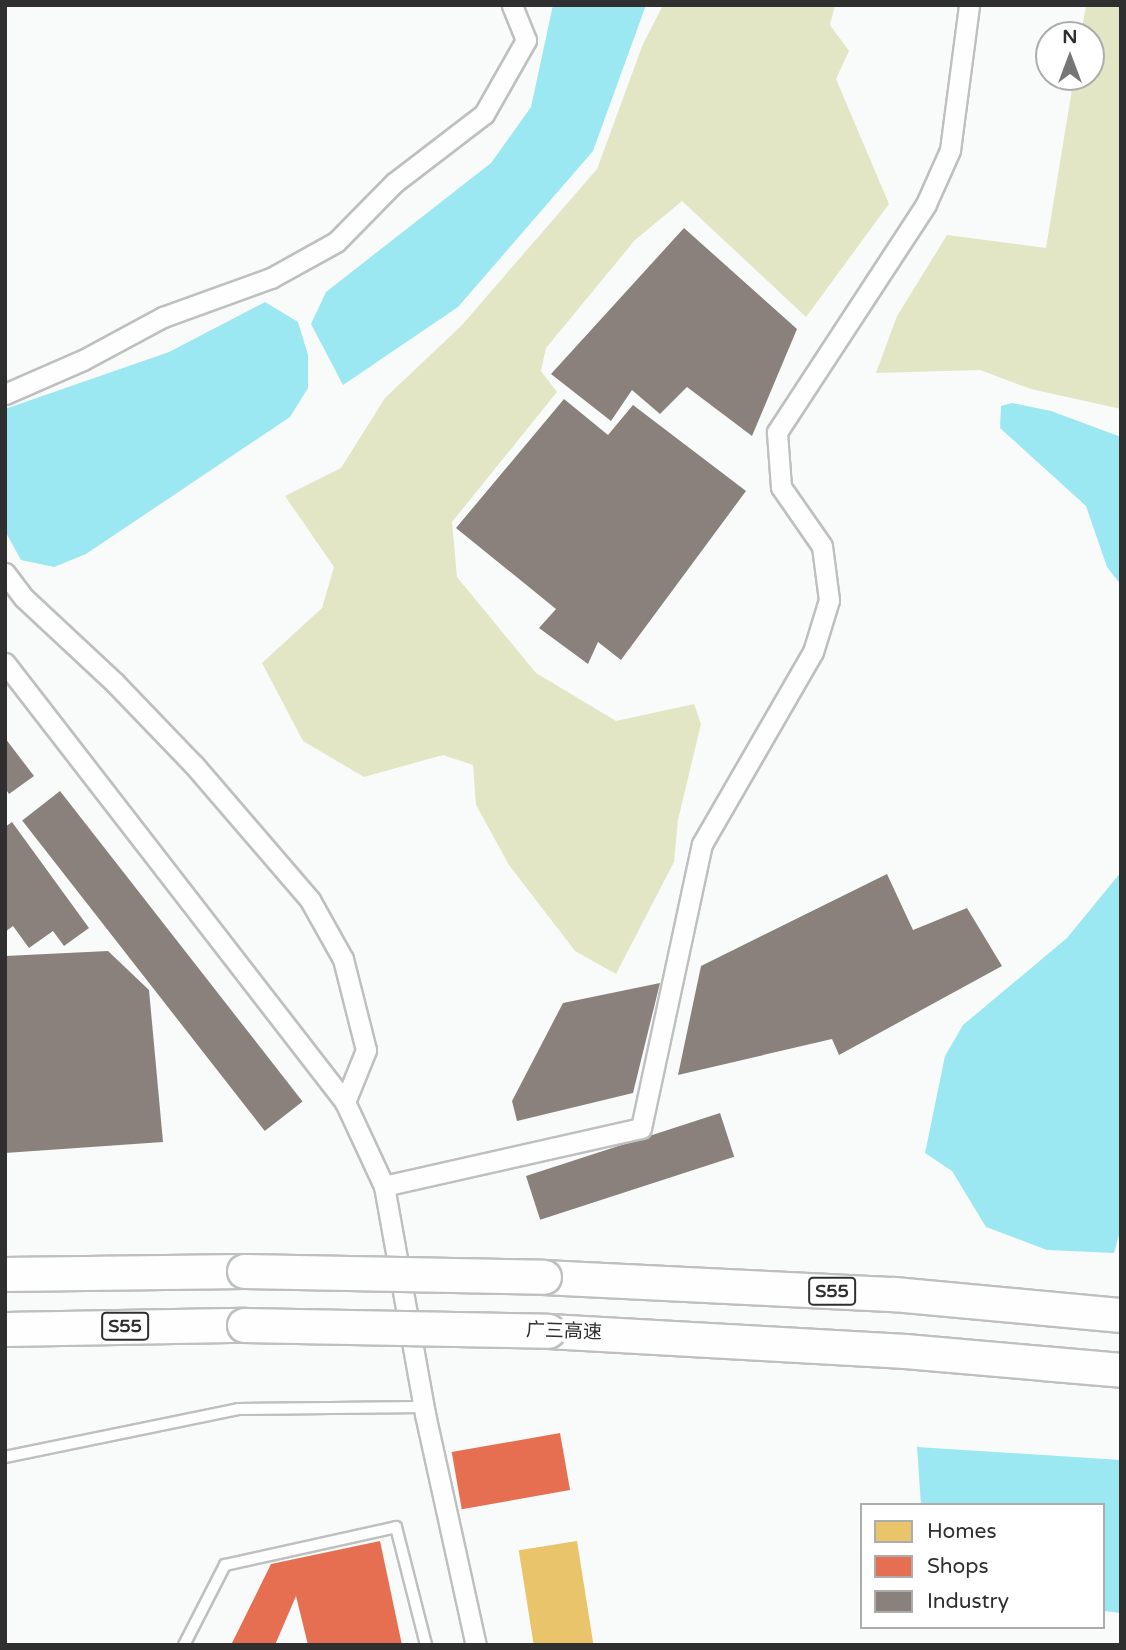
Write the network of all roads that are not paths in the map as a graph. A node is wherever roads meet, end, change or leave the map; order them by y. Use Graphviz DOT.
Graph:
graph roads {
  1 [pos="512,5"];
  2 [pos="969,5"];
  3 [pos="5,394"];
  4 [pos="5,573"];
  5 [pos="5,663"];
  6 [pos="345,1102"];
  7 [pos="384,1186"];
  8 [pos="5,1274"];
  9 [pos="1118,1314"];
  10 [pos="5,1329"];
  11 [pos="1121,1370"];
  12 [pos="424,1407"];
  13 [pos="5,1457"];
  14 [pos="184,1645"];
  15 [pos="426,1645"];
  16 [pos="476,1645"];
  1 -- 3 [label="street"];
  2 -- 7 [label="street"];
  4 -- 6 [label="street"];
  5 -- 6 [label="street"];
  6 -- 7 [label="street"];
  7 -- 12 [label="street"];
  8 -- 9 [label="highway, S55, bridge"];
  10 -- 11 [label="highway, 广三高速 / S55, bridge"];
  12 -- 13 [label="lane"];
  12 -- 16 [label="street"];
  14 -- 15 [label="lane"];
}
